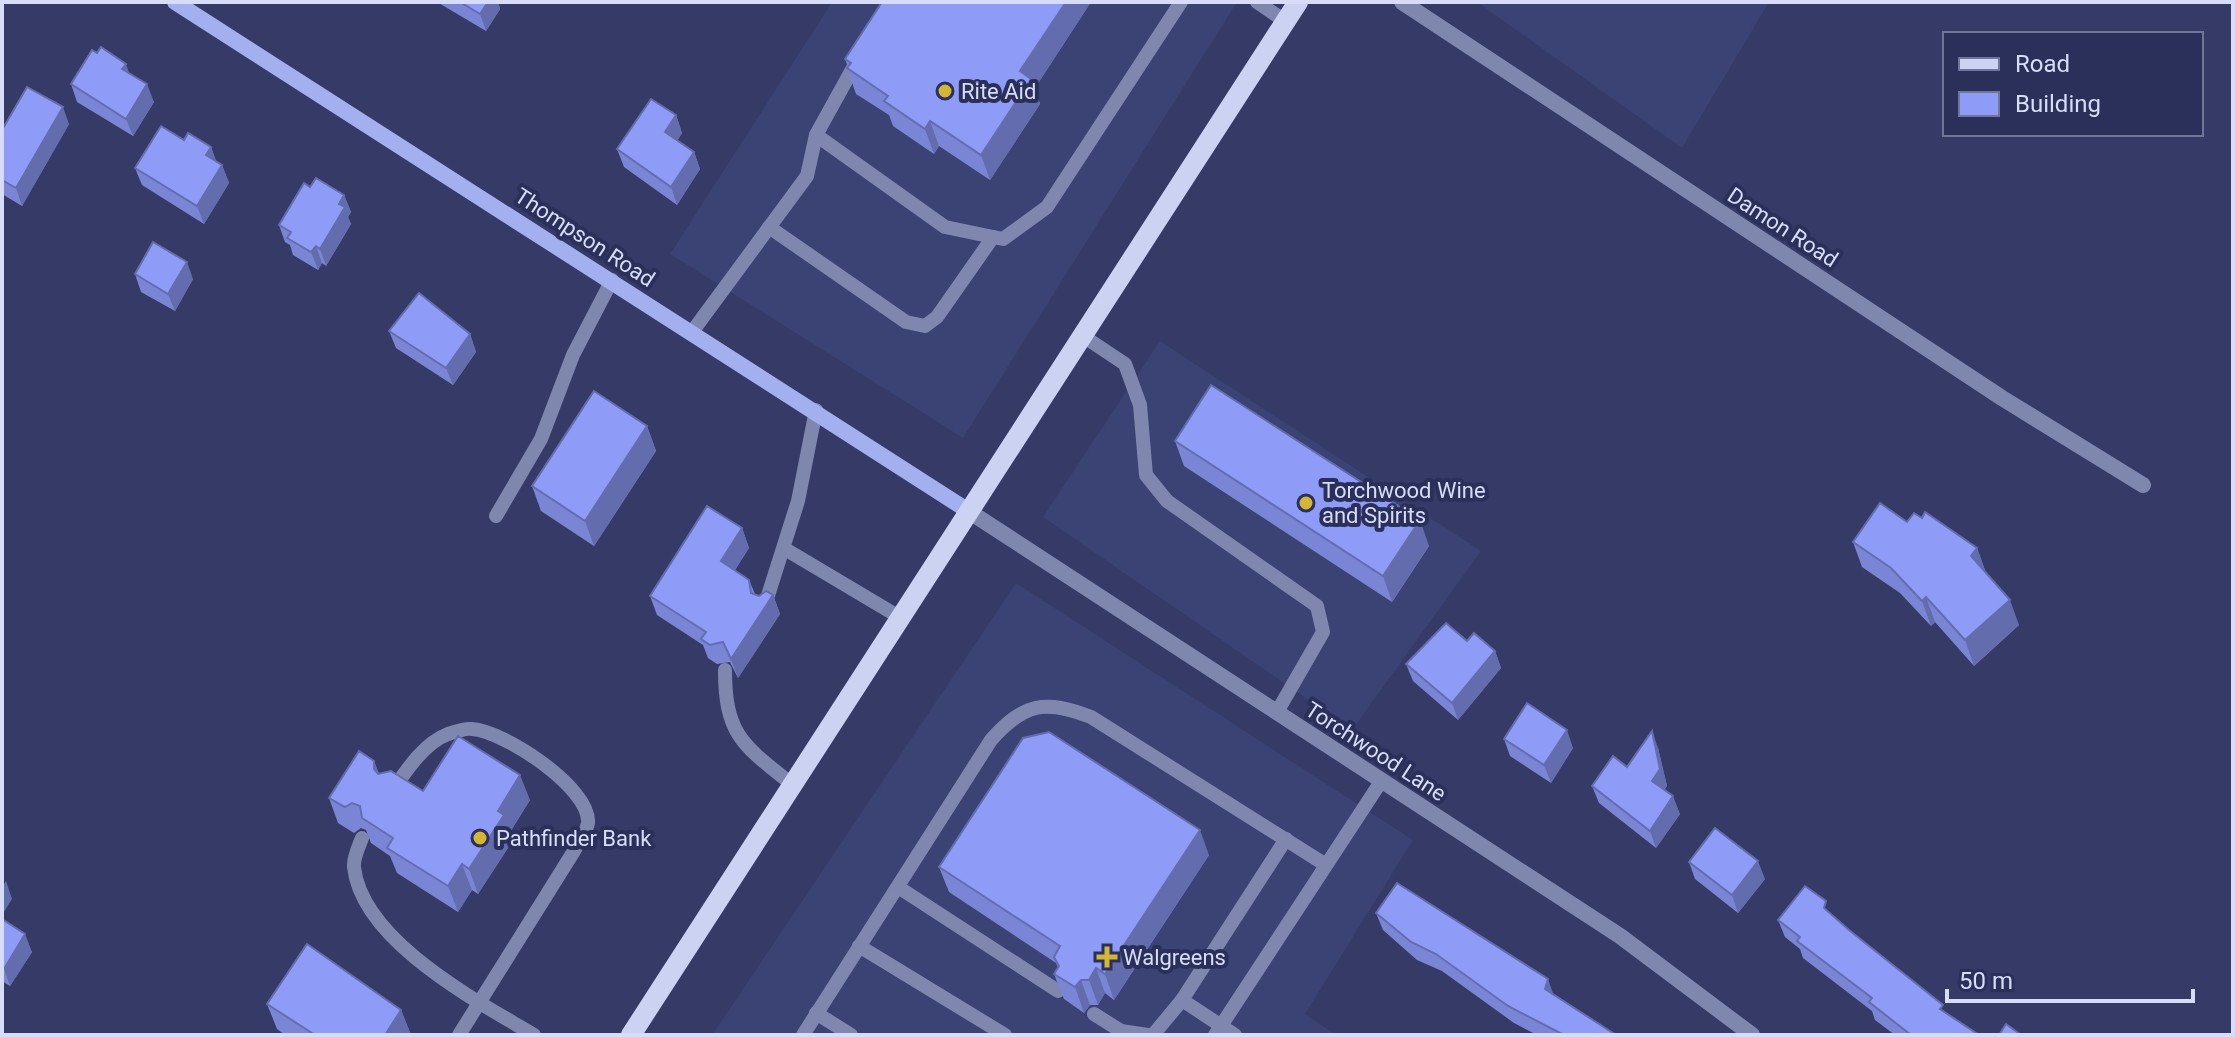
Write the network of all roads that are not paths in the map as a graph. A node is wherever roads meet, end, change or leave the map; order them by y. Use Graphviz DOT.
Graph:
graph roads {
  1 [pos="175,2"];
  2 [pos="1181,2"];
  3 [pos="1257,2"];
  4 [pos="1298,2"];
  5 [pos="1402,2"];
  6 [pos="1285,21"];
  7 [pos="865,46"];
  8 [pos="816,135"];
  9 [pos="769,227"];
  10 [pos="993,237"];
  11 [pos="612,280"];
  12 [pos="692,332"];
  13 [pos="1083,336"];
  14 [pos="816,410"];
  15 [pos="2143,485"];
  16 [pos="970,512"];
  17 [pos="496,516"];
  18 [pos="785,549"];
  19 [pos="765,605"];
  20 [pos="901,618"];
  21 [pos="725,670"];
  22 [pos="1277,712"];
  23 [pos="1382,780"];
  24 [pos="793,785"];
  25 [pos="392,791"];
  26 [pos="362,838"];
  27 [pos="1286,839"];
  28 [pos="1326,865"];
  29 [pos="898,887"];
  30 [pos="859,946"];
  31 [pos="1058,991"];
  32 [pos="1182,1000"];
  33 [pos="480,1002"];
  34 [pos="816,1013"];
  35 [pos="1094,1014"];
  36 [pos="1218,1030"];
  37 [pos="459,1035"];
  38 [pos="534,1035"];
  39 [pos="631,1035"];
  40 [pos="803,1035"];
  41 [pos="851,1035"];
  42 [pos="1005,1035"];
  43 [pos="1150,1035"];
  44 [pos="1235,1035"];
  45 [pos="1752,1035"];
  1 -- 11 [label="street, Thompson Road"];
  2 -- 10 [label="lane"];
  3 -- 6 [label="lane"];
  4 -- 6 [label="main road"];
  5 -- 15 [label="street, Damon Road"];
  6 -- 13 [label="main road"];
  7 -- 8 [label="lane"];
  8 -- 9 [label="lane"];
  8 -- 10 [label="lane"];
  9 -- 10 [label="lane"];
  9 -- 12 [label="lane"];
  11 -- 12 [label="street, Thompson Road"];
  11 -- 17 [label="lane"];
  12 -- 14 [label="street, Thompson Road"];
  13 -- 16 [label="main road"];
  13 -- 22 [label="lane"];
  14 -- 16 [label="street, Thompson Road"];
  14 -- 18 [label="lane"];
  16 -- 20 [label="main road"];
  16 -- 22 [label="street, Torchwood Lane"];
  18 -- 19 [label="lane"];
  18 -- 20 [label="lane"];
  20 -- 24 [label="main road"];
  21 -- 24 [label="lane"];
  22 -- 23 [label="street, Torchwood Lane"];
  23 -- 28 [label="lane"];
  23 -- 45 [label="street, Torchwood Lane"];
  24 -- 39 [label="main road"];
  25 -- 33 [label="lane"];
  26 -- 33 [label="lane"];
  27 -- 28 [label="lane"];
  27 -- 29 [label="lane"];
  27 -- 32 [label="lane"];
  28 -- 36 [label="lane"];
  29 -- 30 [label="lane"];
  29 -- 31 [label="lane"];
  30 -- 34 [label="lane"];
  30 -- 42 [label="lane"];
  32 -- 36 [label="lane"];
  32 -- 43 [label="lane"];
  33 -- 37 [label="lane"];
  33 -- 38 [label="lane"];
  34 -- 40 [label="lane"];
  34 -- 41 [label="lane"];
  35 -- 43 [label="lane"];
  36 -- 44 [label="lane"];
}
